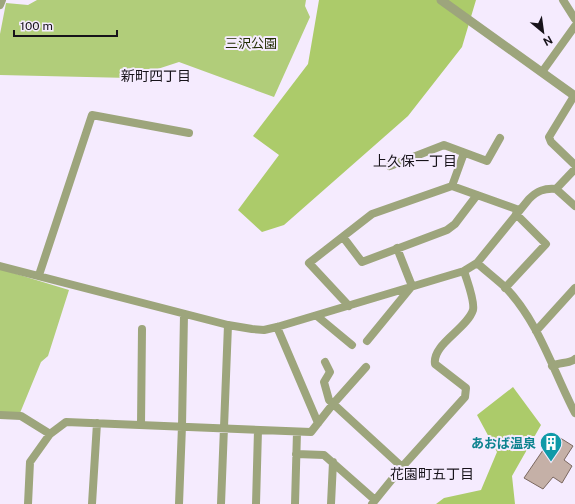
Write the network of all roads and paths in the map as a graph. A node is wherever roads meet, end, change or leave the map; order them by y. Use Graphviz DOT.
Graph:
graph roads {
  1 [pos="2,0"];
  2 [pos="442,0"];
  3 [pos="563,0"];
  4 [pos="0,6"];
  5 [pos="575,19"];
  6 [pos="575,26"];
  7 [pos="542,72"];
  8 [pos="575,96"];
  9 [pos="189,133"];
  10 [pos="500,138"];
  11 [pos="464,153"];
  12 [pos="575,165"];
  13 [pos="390,166"];
  14 [pos="575,169"];
  15 [pos="452,186"];
  16 [pos="556,189"];
  17 [pos="477,195"];
  18 [pos="575,206"];
  19 [pos="517,212"];
  20 [pos="343,237"];
  21 [pos="397,248"];
  22 [pos="477,263"];
  23 [pos="0,266"];
  24 [pos="464,271"];
  25 [pos="39,275"];
  26 [pos="412,286"];
  27 [pos="505,288"];
  28 [pos="575,288"];
  29 [pos="349,306"];
  30 [pos="184,314"];
  31 [pos="317,316"];
  32 [pos="228,325"];
  33 [pos="277,327"];
  34 [pos="142,329"];
  35 [pos="536,331"];
  36 [pos="367,341"];
  37 [pos="352,345"];
  38 [pos="575,359"];
  39 [pos="325,362"];
  40 [pos="552,366"];
  41 [pos="366,367"];
  42 [pos="333,404"];
  43 [pos="575,413"];
  44 [pos="0,416"];
  45 [pos="97,423"];
  46 [pos="318,423"];
  47 [pos="142,425"];
  48 [pos="182,426"];
  49 [pos="225,428"];
  50 [pos="258,430"];
  51 [pos="296,432"];
  52 [pos="50,434"];
  53 [pos="296,454"];
  54 [pos="333,462"];
  55 [pos="402,467"];
  56 [pos="373,502"];
  57 [pos="28,504"];
  58 [pos="92,504"];
  59 [pos="179,504"];
  60 [pos="221,504"];
  61 [pos="256,504"];
  62 [pos="295,504"];
  63 [pos="331,504"];
  1 -- 4 [label="street"];
  2 -- 7 [label="street"];
  3 -- 5 [label="street"];
  6 -- 7 [label="street"];
  7 -- 8 [label="street"];
  8 -- 12 [label="street"];
  9 -- 25 [label="street"];
  10 -- 11 [label="street"];
  11 -- 13 [label="street"];
  11 -- 15 [label="street"];
  14 -- 16 [label="street"];
  15 -- 17 [label="street"];
  15 -- 20 [label="street"];
  16 -- 18 [label="street"];
  16 -- 19 [label="street"];
  17 -- 19 [label="street"];
  17 -- 21 [label="street"];
  19 -- 22 [label="street"];
  19 -- 27 [label="street"];
  20 -- 21 [label="street"];
  20 -- 29 [label="street"];
  21 -- 26 [label="street"];
  22 -- 24 [label="street"];
  22 -- 27 [label="street"];
  23 -- 25 [label="street"];
  24 -- 26 [label="street"];
  24 -- 55 [label="street"];
  25 -- 30 [label="street"];
  26 -- 29 [label="street"];
  26 -- 36 [label="street"];
  27 -- 35 [label="street"];
  28 -- 35 [label="street"];
  29 -- 31 [label="street"];
  30 -- 32 [label="street"];
  30 -- 48 [label="street"];
  31 -- 33 [label="street"];
  31 -- 37 [label="street"];
  32 -- 33 [label="street"];
  32 -- 49 [label="street"];
  33 -- 46 [label="street"];
  34 -- 47 [label="street"];
  35 -- 40 [label="street"];
  38 -- 40 [label="street"];
  39 -- 42 [label="street"];
  40 -- 43 [label="street"];
  41 -- 42 [label="street"];
  42 -- 46 [label="street"];
  42 -- 55 [label="street"];
  44 -- 52 [label="street"];
  45 -- 47 [label="street"];
  45 -- 52 [label="street"];
  45 -- 58 [label="street"];
  46 -- 51 [label="street"];
  47 -- 48 [label="street"];
  48 -- 49 [label="street"];
  48 -- 59 [label="street"];
  49 -- 50 [label="street"];
  49 -- 60 [label="street"];
  50 -- 51 [label="street"];
  50 -- 61 [label="street"];
  51 -- 53 [label="street"];
  52 -- 57 [label="street"];
  53 -- 54 [label="street"];
  53 -- 62 [label="street"];
  54 -- 56 [label="street"];
  54 -- 63 [label="street"];
  55 -- 56 [label="street"];
}
